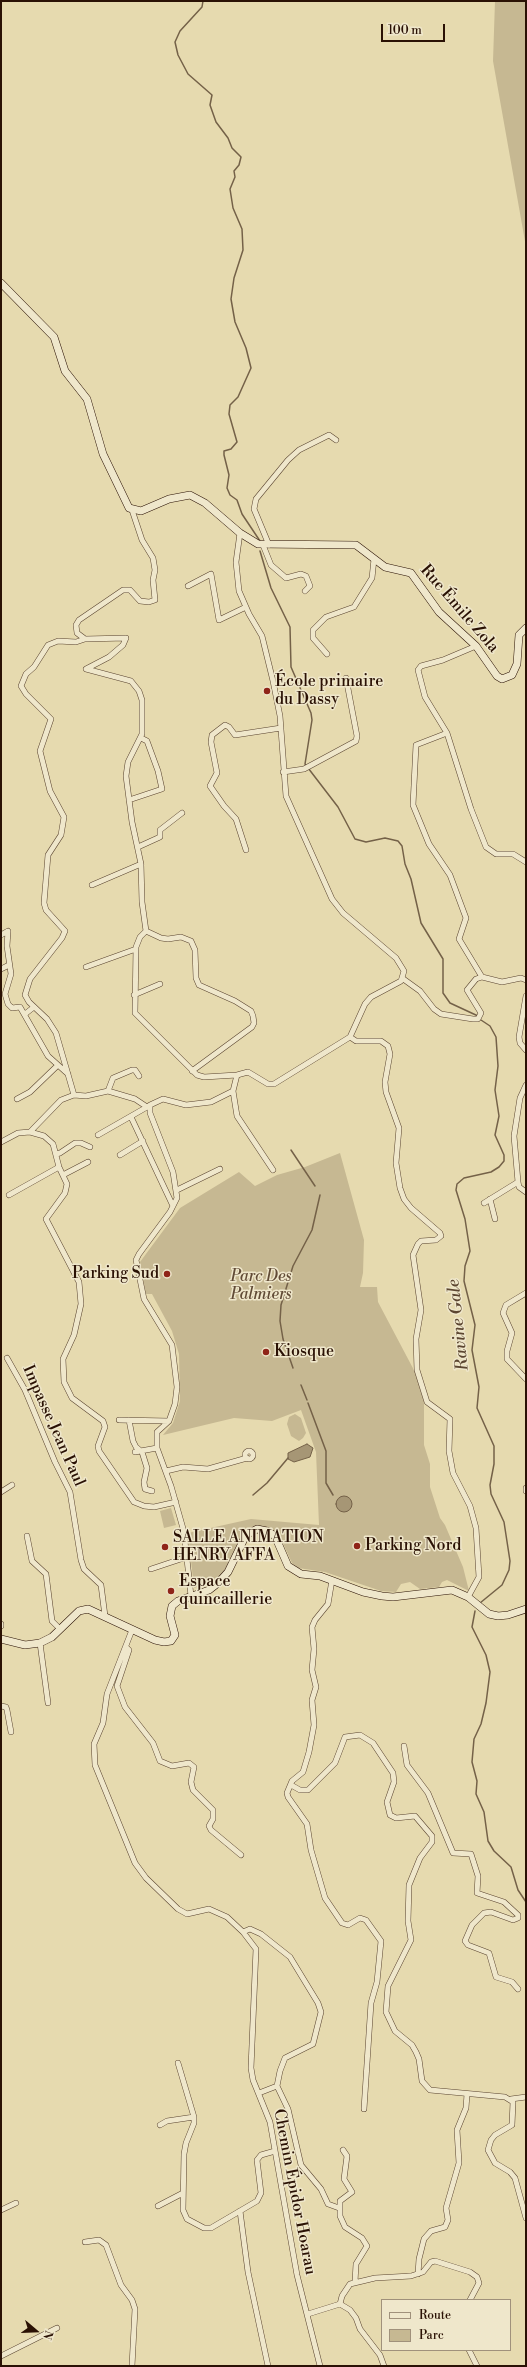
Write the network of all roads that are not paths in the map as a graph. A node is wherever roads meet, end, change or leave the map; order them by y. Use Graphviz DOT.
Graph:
graph roads {
  1 [pos="1,283"];
  2 [pos="336,440"];
  3 [pos="132,510"];
  4 [pos="240,533"];
  5 [pos="266,545"];
  6 [pos="374,559"];
  7 [pos="188,586"];
  8 [pos="305,591"];
  9 [pos="246,607"];
  10 [pos="526,628"];
  11 [pos="85,639"];
  12 [pos="476,646"];
  13 [pos="328,654"];
  14 [pos="346,678"];
  15 [pos="281,728"];
  16 [pos="447,733"];
  17 [pos="141,738"];
  18 [pos="283,772"];
  19 [pos="129,800"];
  20 [pos="182,814"];
  21 [pos="138,847"];
  22 [pos="246,850"];
  23 [pos="526,862"];
  24 [pos="141,864"];
  25 [pos="92,885"];
  26 [pos="146,931"];
  27 [pos="1,935"];
  28 [pos="136,949"];
  29 [pos="9,964"];
  30 [pos="86,967"];
  31 [pos="1,969"];
  32 [pos="482,977"];
  33 [pos="402,978"];
  34 [pos="526,980"];
  35 [pos="160,984"];
  36 [pos="134,995"];
  37 [pos="526,996"];
  38 [pos="34,1006"];
  39 [pos="25,1014"];
  40 [pos="350,1037"];
  41 [pos="526,1050"];
  42 [pos="58,1066"];
  43 [pos="192,1071"];
  44 [pos="68,1074"];
  45 [pos="237,1075"];
  46 [pos="139,1076"];
  47 [pos="526,1085"];
  48 [pos="108,1091"];
  49 [pos="233,1091"];
  50 [pos="74,1095"];
  51 [pos="17,1099"];
  52 [pos="149,1106"];
  53 [pos="131,1117"];
  54 [pos="30,1132"];
  55 [pos="98,1135"];
  56 [pos="143,1141"];
  57 [pos="1,1142"];
  58 [pos="90,1147"];
  59 [pos="56,1154"];
  60 [pos="120,1155"];
  61 [pos="88,1162"];
  62 [pos="59,1167"];
  63 [pos="220,1169"];
  64 [pos="273,1170"];
  65 [pos="63,1175"];
  66 [pos="518,1182"];
  67 [pos="177,1190"];
  68 [pos="526,1192"];
  69 [pos="9,1195"];
  70 [pos="490,1199"];
  71 [pos="484,1202"];
  72 [pos="173,1206"];
  73 [pos="495,1219"];
  74 [pos="526,1293"];
  75 [pos="7,1358"];
  76 [pos="526,1379"];
  77 [pos="119,1420"];
  78 [pos="129,1420"];
  79 [pos="169,1421"];
  80 [pos="157,1448"];
  81 [pos="135,1452"];
  82 [pos="142,1452"];
  83 [pos="247,1458"];
  84 [pos="166,1471"];
  85 [pos="12,1485"];
  86 [pos="526,1488"];
  87 [pos="152,1491"];
  88 [pos="526,1491"];
  89 [pos="1,1492"];
  90 [pos="176,1502"];
  91 [pos="27,1536"];
  92 [pos="187,1557"];
  93 [pos="151,1569"];
  94 [pos="332,1580"];
  95 [pos="191,1596"];
  96 [pos="468,1597"];
  97 [pos="526,1609"];
  98 [pos="105,1616"];
  99 [pos="60,1629"];
  100 [pos="132,1630"];
  101 [pos="1,1639"];
  102 [pos="40,1643"];
  103 [pos="126,1647"];
  104 [pos="48,1703"];
  105 [pos="1,1706"];
  106 [pos="11,1732"];
  107 [pos="404,1746"];
  108 [pos="291,1785"];
  109 [pos="443,1833"];
  110 [pos="433,1838"];
  111 [pos="240,1854"];
  112 [pos="243,1932"];
  113 [pos="518,1989"];
  114 [pos="178,2063"];
  115 [pos="277,2086"];
  116 [pos="259,2093"];
  117 [pos="467,2094"];
  118 [pos="526,2097"];
  119 [pos="510,2099"];
  120 [pos="364,2109"];
  121 [pos="194,2116"];
  122 [pos="160,2125"];
  123 [pos="343,2150"];
  124 [pos="275,2151"];
  125 [pos="183,2193"];
  126 [pos="16,2203"];
  127 [pos="158,2206"];
  128 [pos="339,2208"];
  129 [pos="1,2210"];
  130 [pos="240,2211"];
  131 [pos="526,2218"];
  132 [pos="85,2242"];
  133 [pos="418,2274"];
  134 [pos="355,2282"];
  135 [pos="471,2299"];
  136 [pos="340,2304"];
  137 [pos="308,2314"];
  138 [pos="57,2328"];
  139 [pos="470,2351"];
  140 [pos="1,2356"];
  141 [pos="132,2366"];
  142 [pos="268,2366"];
  143 [pos="320,2366"];
  144 [pos="384,2366"];
  145 [pos="477,2366"];
  1 -- 3 [label="main road"];
  2 -- 5 [label="street"];
  3 -- 4 [label="main road, Rue Émile Zola"];
  3 -- 11 [label="street"];
  4 -- 5 [label="main road, Rue Émile Zola"];
  4 -- 9 [label="street"];
  5 -- 6 [label="main road, Rue Émile Zola"];
  5 -- 8 [label="street"];
  6 -- 12 [label="main road, Rue Émile Zola"];
  6 -- 13 [label="street"];
  7 -- 9 [label="street"];
  9 -- 15 [label="street"];
  10 -- 12 [label="main road, Rue Émile Zola"];
  11 -- 17 [label="street"];
  11 -- 38 [label="street"];
  12 -- 16 [label="street"];
  14 -- 18 [label="street"];
  15 -- 18 [label="street"];
  15 -- 22 [label="street"];
  16 -- 23 [label="street"];
  16 -- 32 [label="street"];
  17 -- 19 [label="street"];
  17 -- 19 [label="street"];
  18 -- 33 [label="street"];
  19 -- 21 [label="street"];
  20 -- 21 [label="street"];
  21 -- 24 [label="street"];
  24 -- 25 [label="street"];
  24 -- 26 [label="street"];
  26 -- 28 [label="street"];
  26 -- 43 [label="street"];
  27 -- 29 [label="street"];
  28 -- 30 [label="street"];
  28 -- 36 [label="street"];
  29 -- 31 [label="street"];
  29 -- 39 [label="street"];
  32 -- 33 [label="street"];
  32 -- 34 [label="street"];
  33 -- 40 [label="street"];
  35 -- 36 [label="street"];
  36 -- 43 [label="street"];
  37 -- 41 [label="street"];
  38 -- 39 [label="street"];
  38 -- 44 [label="street"];
  39 -- 42 [label="street"];
  40 -- 45 [label="street"];
  40 -- 96 [label="street"];
  42 -- 44 [label="street"];
  42 -- 51 [label="street"];
  43 -- 45 [label="street"];
  44 -- 50 [label="street"];
  45 -- 49 [label="street"];
  46 -- 48 [label="street"];
  47 -- 66 [label="street"];
  48 -- 50 [label="street"];
  48 -- 52 [label="street"];
  49 -- 52 [label="street"];
  49 -- 64 [label="street"];
  50 -- 54 [label="street"];
  52 -- 53 [label="street"];
  52 -- 67 [label="street"];
  53 -- 55 [label="street"];
  53 -- 56 [label="street"];
  54 -- 57 [label="street"];
  54 -- 59 [label="street"];
  56 -- 60 [label="street"];
  56 -- 72 [label="street"];
  58 -- 59 [label="street"];
  59 -- 62 [label="street"];
  61 -- 65 [label="street"];
  62 -- 65 [label="street"];
  62 -- 69 [label="street"];
  63 -- 67 [label="street"];
  65 -- 90 [label="street"];
  66 -- 68 [label="street"];
  66 -- 70 [label="street"];
  67 -- 72 [label="street"];
  70 -- 71 [label="street"];
  70 -- 73 [label="street"];
  72 -- 79 [label="street"];
  74 -- 76 [label="street"];
  75 -- 98 [label="street, Impasse Jean Paul"];
  77 -- 78 [label="street"];
  78 -- 79 [label="street"];
  78 -- 82 [label="street"];
  79 -- 80 [label="street"];
  80 -- 82 [label="street"];
  80 -- 84 [label="street"];
  81 -- 82 [label="street"];
  82 -- 87 [label="street"];
  83 -- 84 [label="street"];
  84 -- 90 [label="street"];
  85 -- 89 [label="street"];
  86 -- 88 [label="street"];
  90 -- 92 [label="street"];
  91 -- 99 [label="street"];
  92 -- 93 [label="street"];
  92 -- 95 [label="street"];
  94 -- 95 [label="main road"];
  94 -- 96 [label="main road"];
  94 -- 108 [label="street"];
  95 -- 100 [label="main road"];
  96 -- 97 [label="main road"];
  98 -- 99 [label="main road"];
  98 -- 100 [label="main road"];
  99 -- 102 [label="main road"];
  100 -- 103 [label="street, Chemin Épidor Hoarau"];
  101 -- 102 [label="main road"];
  102 -- 104 [label="street"];
  103 -- 111 [label="street"];
  103 -- 112 [label="street, Chemin Épidor Hoarau"];
  105 -- 106 [label="street"];
  107 -- 109 [label="street"];
  108 -- 110 [label="street"];
  108 -- 120 [label="street"];
  109 -- 110 [label="street"];
  109 -- 113 [label="street"];
  110 -- 117 [label="street"];
  112 -- 115 [label="street"];
  112 -- 116 [label="street, Chemin Épidor Hoarau"];
  114 -- 121 [label="street"];
  115 -- 116 [label="street"];
  115 -- 128 [label="street"];
  116 -- 124 [label="street, Chemin Épidor Hoarau"];
  117 -- 119 [label="street"];
  117 -- 133 [label="street"];
  118 -- 119 [label="street"];
  119 -- 131 [label="street"];
  121 -- 122 [label="street"];
  121 -- 125 [label="street"];
  123 -- 128 [label="street"];
  124 -- 130 [label="street"];
  124 -- 137 [label="street, Chemin Épidor Hoarau"];
  125 -- 127 [label="street"];
  125 -- 130 [label="street"];
  126 -- 129 [label="street"];
  128 -- 134 [label="street"];
  130 -- 142 [label="street"];
  132 -- 141 [label="street"];
  133 -- 134 [label="street"];
  133 -- 135 [label="street"];
  134 -- 136 [label="street"];
  136 -- 137 [label="street"];
  136 -- 144 [label="street"];
  137 -- 143 [label="street, Chemin Épidor Hoarau"];
  138 -- 140 [label="street"];
  139 -- 145 [label="street"];
}
